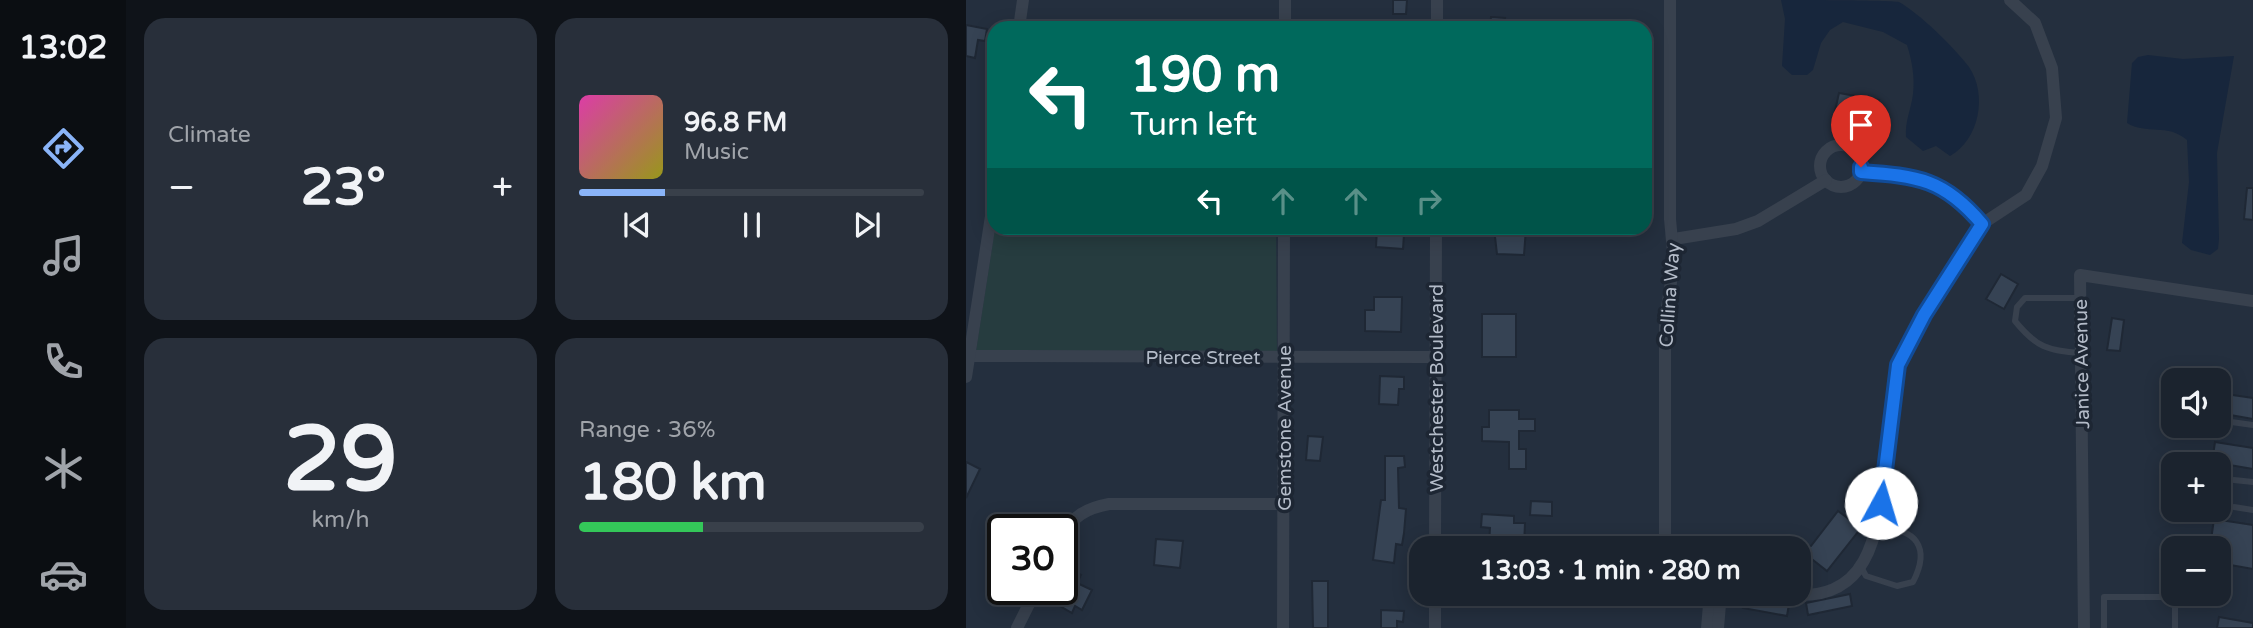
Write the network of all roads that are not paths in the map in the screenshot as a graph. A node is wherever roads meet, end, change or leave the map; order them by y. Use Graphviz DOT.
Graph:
graph roads {
  1 [pos="1023,0"];
  2 [pos="1285,0"];
  3 [pos="1437,0"];
  4 [pos="1670,0"];
  5 [pos="2010,0"];
  6 [pos="1020,21"];
  7 [pos="1285,21"];
  8 [pos="1437,21"];
  9 [pos="1861,172"];
  10 [pos="1826,180"];
  11 [pos="1982,224"];
  12 [pos="988,235"];
  13 [pos="1284,235"];
  14 [pos="1436,235"];
  15 [pos="1674,239"];
  16 [pos="2080,298"];
  17 [pos="2253,301"];
  18 [pos="2081,353"];
  19 [pos="970,356"];
  20 [pos="1284,357"];
  21 [pos="1436,358"];
  22 [pos="966,377"];
  23 [pos="2231,422"];
  24 [pos="2253,425"];
  25 [pos="2234,480"];
  26 [pos="2253,482"];
  27 [pos="1283,504"];
  28 [pos="2234,508"];
  29 [pos="2253,510"];
  30 [pos="1078,515"];
  31 [pos="1878,528"];
  32 [pos="1435,536"];
  33 [pos="1665,536"];
  34 [pos="1861,566"];
  35 [pos="1811,595"];
  36 [pos="1028,605"];
  37 [pos="1435,606"];
  38 [pos="1712,606"];
  39 [pos="1718,606"];
  40 [pos="1715,624"];
  41 [pos="1017,628"];
  42 [pos="1283,628"];
  43 [pos="1435,628"];
  44 [pos="2084,628"];
  45 [pos="2104,628"];
  46 [pos="2175,628"];
  1 -- 6 [label="street"];
  2 -- 7 [label="street"];
  3 -- 8 [label="street"];
  4 -- 15 [label="street, Collina Way"];
  5 -- 11 [label="street"];
  9 -- 10 [label="street"];
  9 -- 10 [label="street"];
  9 -- 11 [label="street"];
  10 -- 15 [label="street"];
  11 -- 31 [label="street"];
  12 -- 19 [label="street"];
  13 -- 20 [label="street, Gemstone Avenue"];
  14 -- 21 [label="street, Westchester Boulevard"];
  15 -- 33 [label="street, Collina Way"];
  16 -- 17 [label="street, Janice Avenue"];
  16 -- 18 [label="street, Janice Avenue"];
  16 -- 18 [label="lane"];
  18 -- 44 [label="street, Janice Avenue"];
  19 -- 20 [label="street, Pierce Street"];
  19 -- 22 [label="street"];
  20 -- 21 [label="street, Pierce Street"];
  20 -- 27 [label="street, Gemstone Avenue"];
  21 -- 32 [label="street, Westchester Boulevard"];
  23 -- 24 [label="lane"];
  25 -- 26 [label="lane"];
  27 -- 30 [label="street"];
  27 -- 42 [label="street, Gemstone Avenue"];
  28 -- 29 [label="lane"];
  31 -- 34 [label="street"];
  31 -- 34 [label="lane"];
  34 -- 35 [label="street"];
  36 -- 41 [label="street"];
  37 -- 43 [label="street"];
  38 -- 40 [label="street"];
  39 -- 40 [label="street"];
  45 -- 46 [label="lane"];
}
